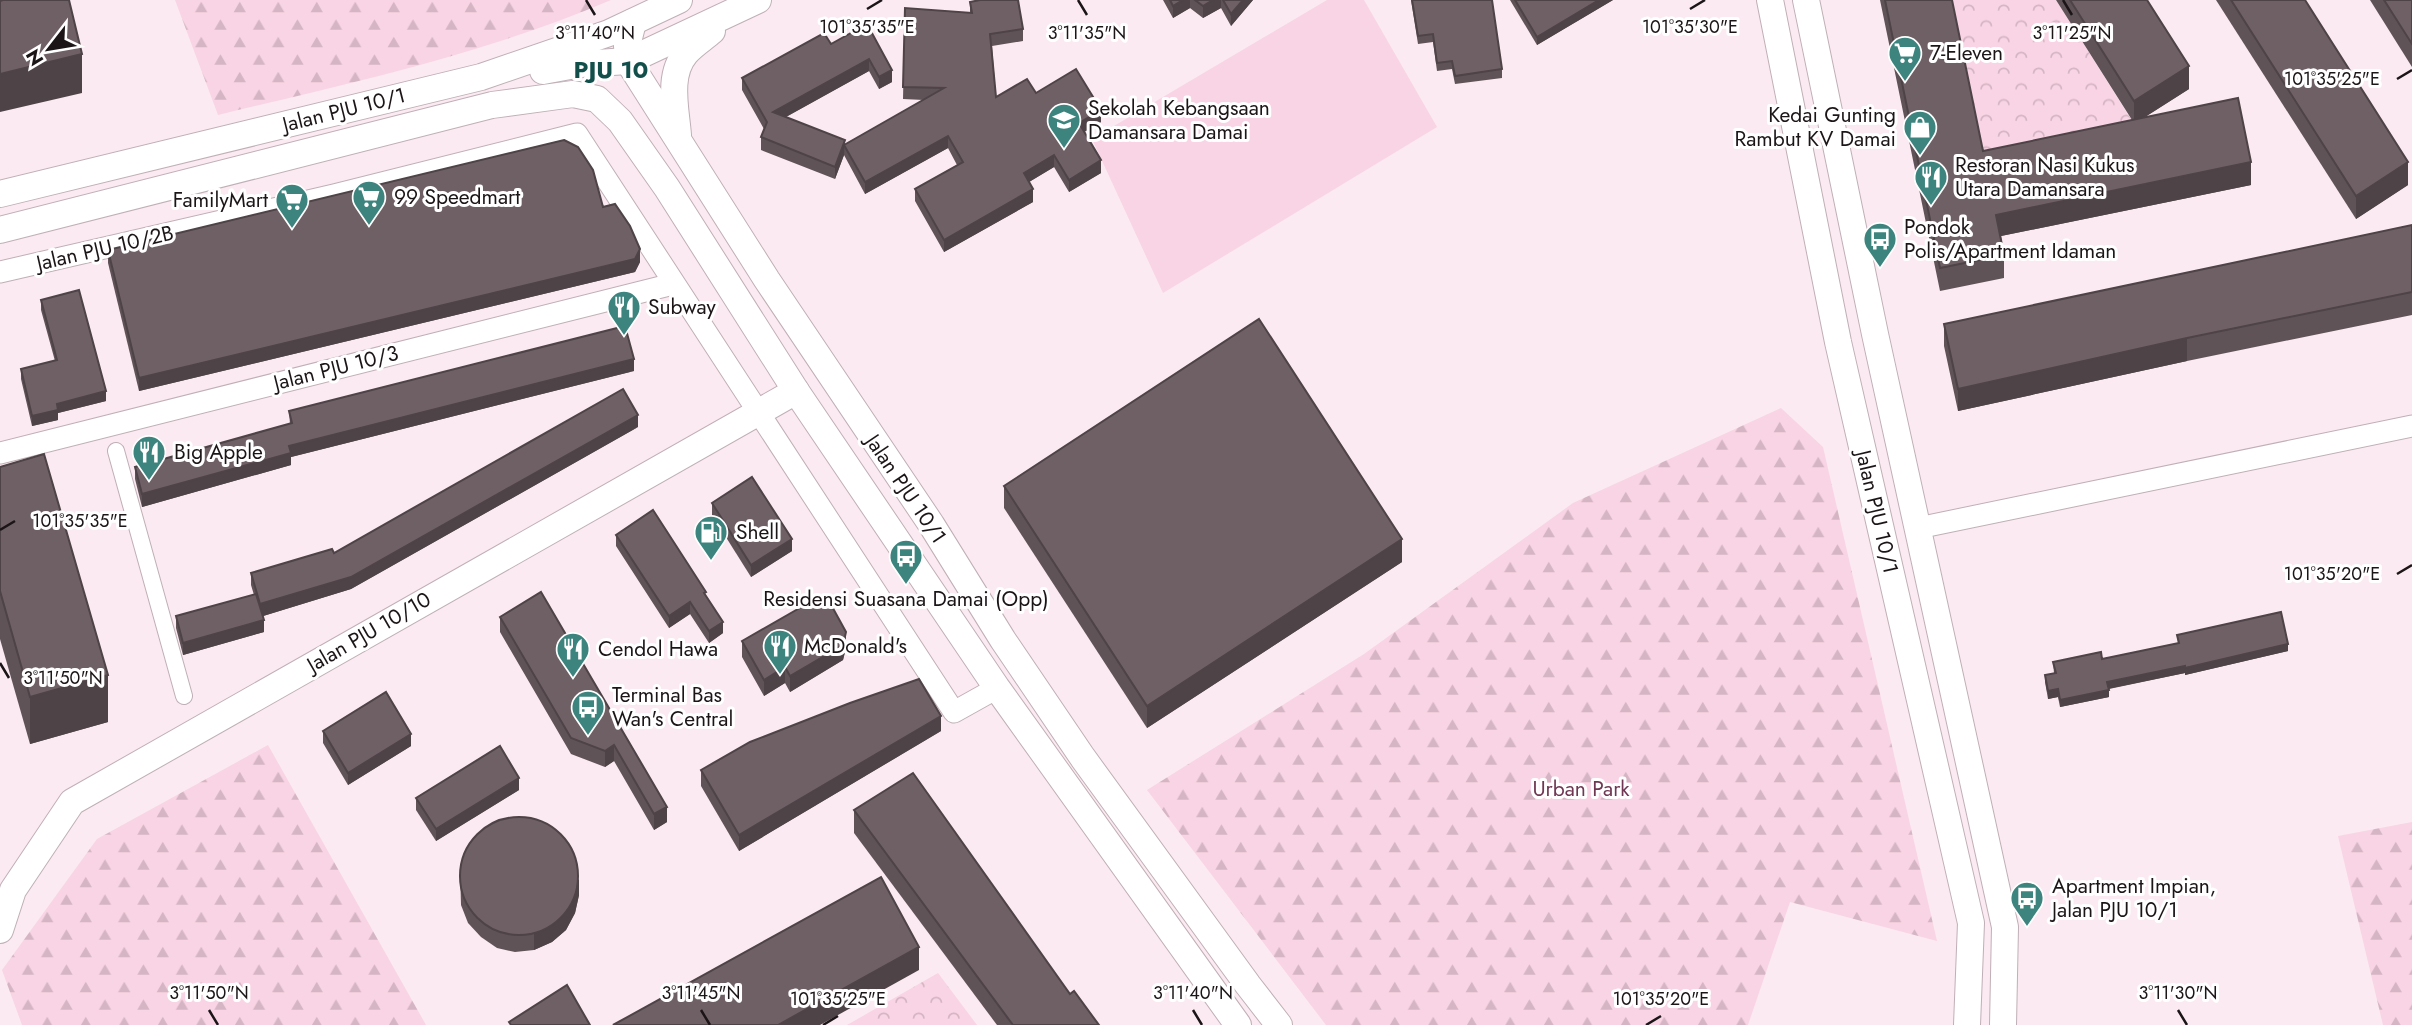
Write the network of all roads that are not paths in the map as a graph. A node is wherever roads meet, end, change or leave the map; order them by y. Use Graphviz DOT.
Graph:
graph roads {
  1 [pos="679,0"];
  2 [pos="1770,0"];
  3 [pos="1807,2"];
  4 [pos="747,5"];
  5 [pos="634,22"];
  6 [pos="628,61"];
  7 [pos="481,77"];
  8 [pos="1792,113"];
  9 [pos="679,141"];
  10 [pos="0,194"];
  11 [pos="685,218"];
  12 [pos="0,230"];
  13 [pos="0,272"];
  14 [pos="768,280"];
  15 [pos="673,284"];
  16 [pos="796,391"];
  17 [pos="758,412"];
  18 [pos="2412,426"];
  19 [pos="116,451"];
  20 [pos="0,453"];
  21 [pos="1918,528"];
  22 [pos="1915,676"];
  23 [pos="997,688"];
  24 [pos="184,696"];
  25 [pos="1967,758"];
  26 [pos="0,930"];
  27 [pos="1248,985"];
  28 [pos="1237,1025"];
  29 [pos="1273,1025"];
  30 [pos="1279,1025"];
  31 [pos="1968,1025"];
  32 [pos="2003,1025"];
  1 -- 5 [label="street, Jalan PJU 10/1"];
  2 -- 8 [label="street, Jalan PJU 10/1"];
  3 -- 8 [label="street"];
  3 -- 21 [label="street, Jalan PJU 10/1"];
  4 -- 6 [label="street"];
  4 -- 9 [label="street"];
  5 -- 6 [label="street"];
  5 -- 7 [label="street, Jalan PJU 10/1"];
  6 -- 7 [label="street"];
  6 -- 9 [label="street, Jalan PJU 10/1"];
  7 -- 10 [label="street, Jalan PJU 10/1"];
  8 -- 22 [label="street, Jalan PJU 10/1"];
  9 -- 14 [label="street, Jalan PJU 10/1"];
  11 -- 12 [label="street, Jalan PJU 10/1"];
  11 -- 14 [label="street"];
  11 -- 16 [label="street, Jalan PJU 10/1"];
  13 -- 15 [label="street, Jalan PJU 10/2B"];
  14 -- 27 [label="street, Jalan PJU 10/1"];
  15 -- 17 [label="street"];
  15 -- 20 [label="street, Jalan PJU 10/3"];
  16 -- 17 [label="street, Jalan PJU 10/10"];
  16 -- 23 [label="street, Jalan PJU 10/1"];
  17 -- 23 [label="street"];
  17 -- 26 [label="street, Jalan PJU 10/10"];
  18 -- 21 [label="street"];
  19 -- 24 [label="street"];
  21 -- 25 [label="street, Jalan PJU 10/1"];
  22 -- 25 [label="street"];
  22 -- 31 [label="street, Jalan PJU 10/1"];
  23 -- 28 [label="street, Jalan PJU 10/1"];
  25 -- 32 [label="street, Jalan PJU 10/1"];
  27 -- 29 [label="street"];
  27 -- 30 [label="street, Jalan PJU 10/1"];
}
